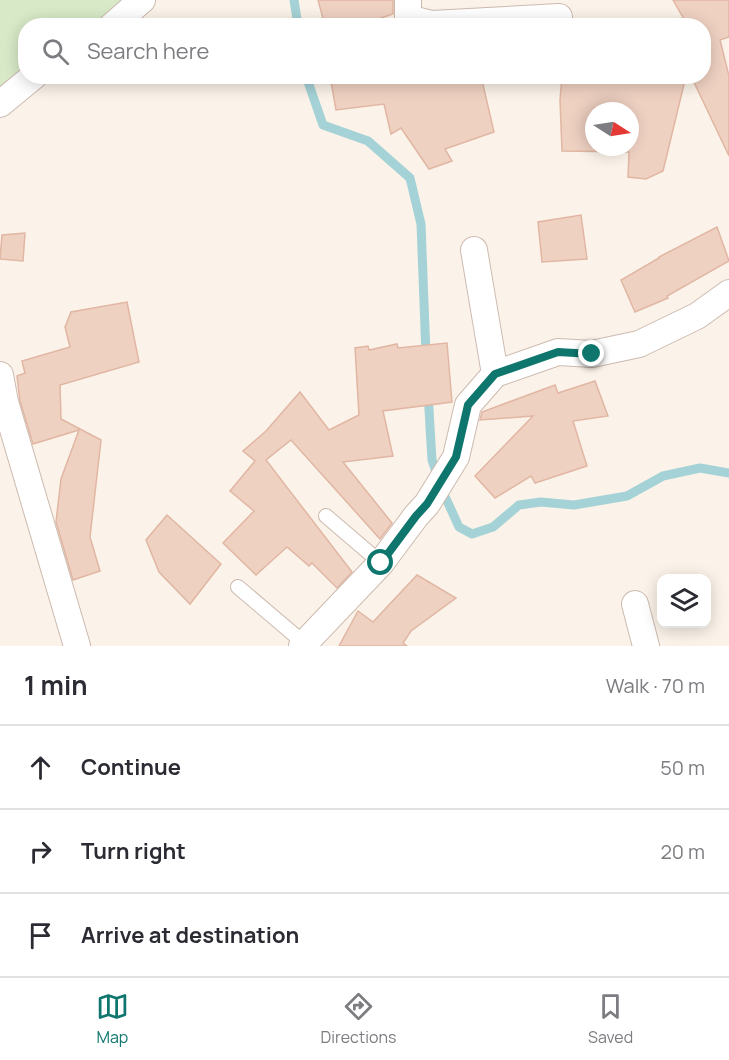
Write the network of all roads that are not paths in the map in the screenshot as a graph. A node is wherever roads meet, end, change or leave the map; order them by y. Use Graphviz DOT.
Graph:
graph roads {
  1 [pos="142,0"];
  2 [pos="408,0"];
  3 [pos="559,17"];
  4 [pos="121,18"];
  5 [pos="408,18"];
  6 [pos="541,18"];
  7 [pos="24,84"];
  8 [pos="0,104"];
  9 [pos="474,250"];
  10 [pos="729,293"];
  11 [pos="495,374"];
  12 [pos="1,383"];
  13 [pos="326,516"];
  14 [pos="381,563"];
  15 [pos="238,587"];
  16 [pos="635,604"];
  17 [pos="303,645"];
  18 [pos="77,646"];
  19 [pos="646,646"];
  1 -- 4 [label="street"];
  2 -- 5 [label="street"];
  3 -- 6 [label="street"];
  7 -- 8 [label="street"];
  9 -- 11 [label="street"];
  10 -- 11 [label="street"];
  11 -- 14 [label="street"];
  12 -- 18 [label="street"];
  13 -- 14 [label="lane"];
  14 -- 17 [label="street"];
  15 -- 17 [label="lane"];
  16 -- 19 [label="street"];
}
